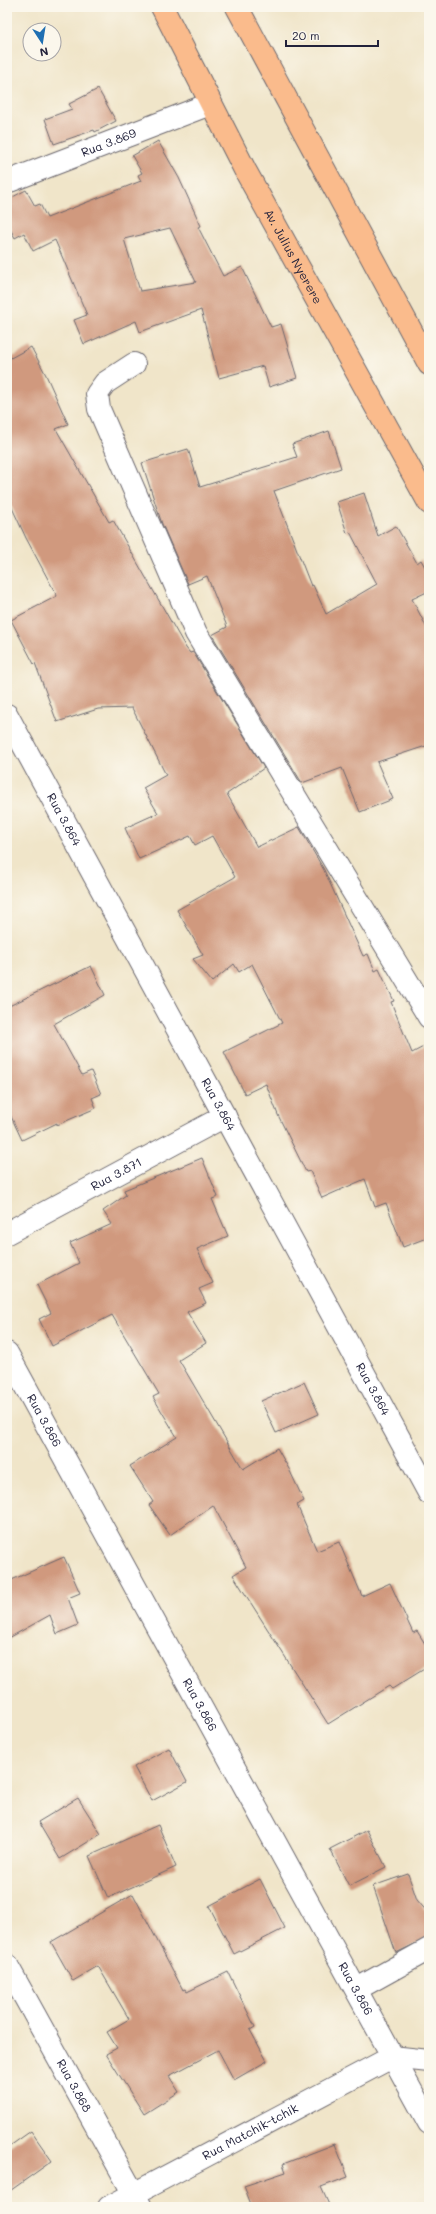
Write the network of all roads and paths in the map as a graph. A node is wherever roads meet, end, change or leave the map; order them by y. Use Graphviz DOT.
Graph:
graph roads {
  1 [pos="162,7"];
  2 [pos="237,7"];
  3 [pos="210,104"];
  4 [pos="7,182"];
  5 [pos="134,364"];
  6 [pos="429,364"];
  7 [pos="429,503"];
  8 [pos="7,715"];
  9 [pos="429,1017"];
  10 [pos="225,1116"];
  11 [pos="7,1233"];
  12 [pos="7,1353"];
  13 [pos="429,1493"];
  14 [pos="429,1949"];
  15 [pos="7,1965"];
  16 [pos="357,1989"];
  17 [pos="392,2057"];
  18 [pos="429,2060"];
  19 [pos="429,2122"];
  20 [pos="137,2200"];
  21 [pos="108,2207"];
  1 -- 3 [label="main road, Av. Julius Nyerere"];
  2 -- 6 [label="main road"];
  3 -- 4 [label="street, Rua 3.869"];
  3 -- 7 [label="main road, Av. Julius Nyerere"];
  5 -- 9 [label="street"];
  8 -- 10 [label="street, Rua 3.864"];
  10 -- 11 [label="street, Rua 3.871"];
  10 -- 13 [label="street, Rua 3.864"];
  12 -- 16 [label="street, Rua 3.866"];
  14 -- 16 [label="street"];
  15 -- 20 [label="street, Rua 3.868"];
  16 -- 17 [label="street, Rua 3.866"];
  17 -- 18 [label="street"];
  17 -- 19 [label="street, Rua 3.866"];
  17 -- 20 [label="street, Rua Matchik-tchik"];
  20 -- 21 [label="street, Rua Matchik-tchik"];
}
